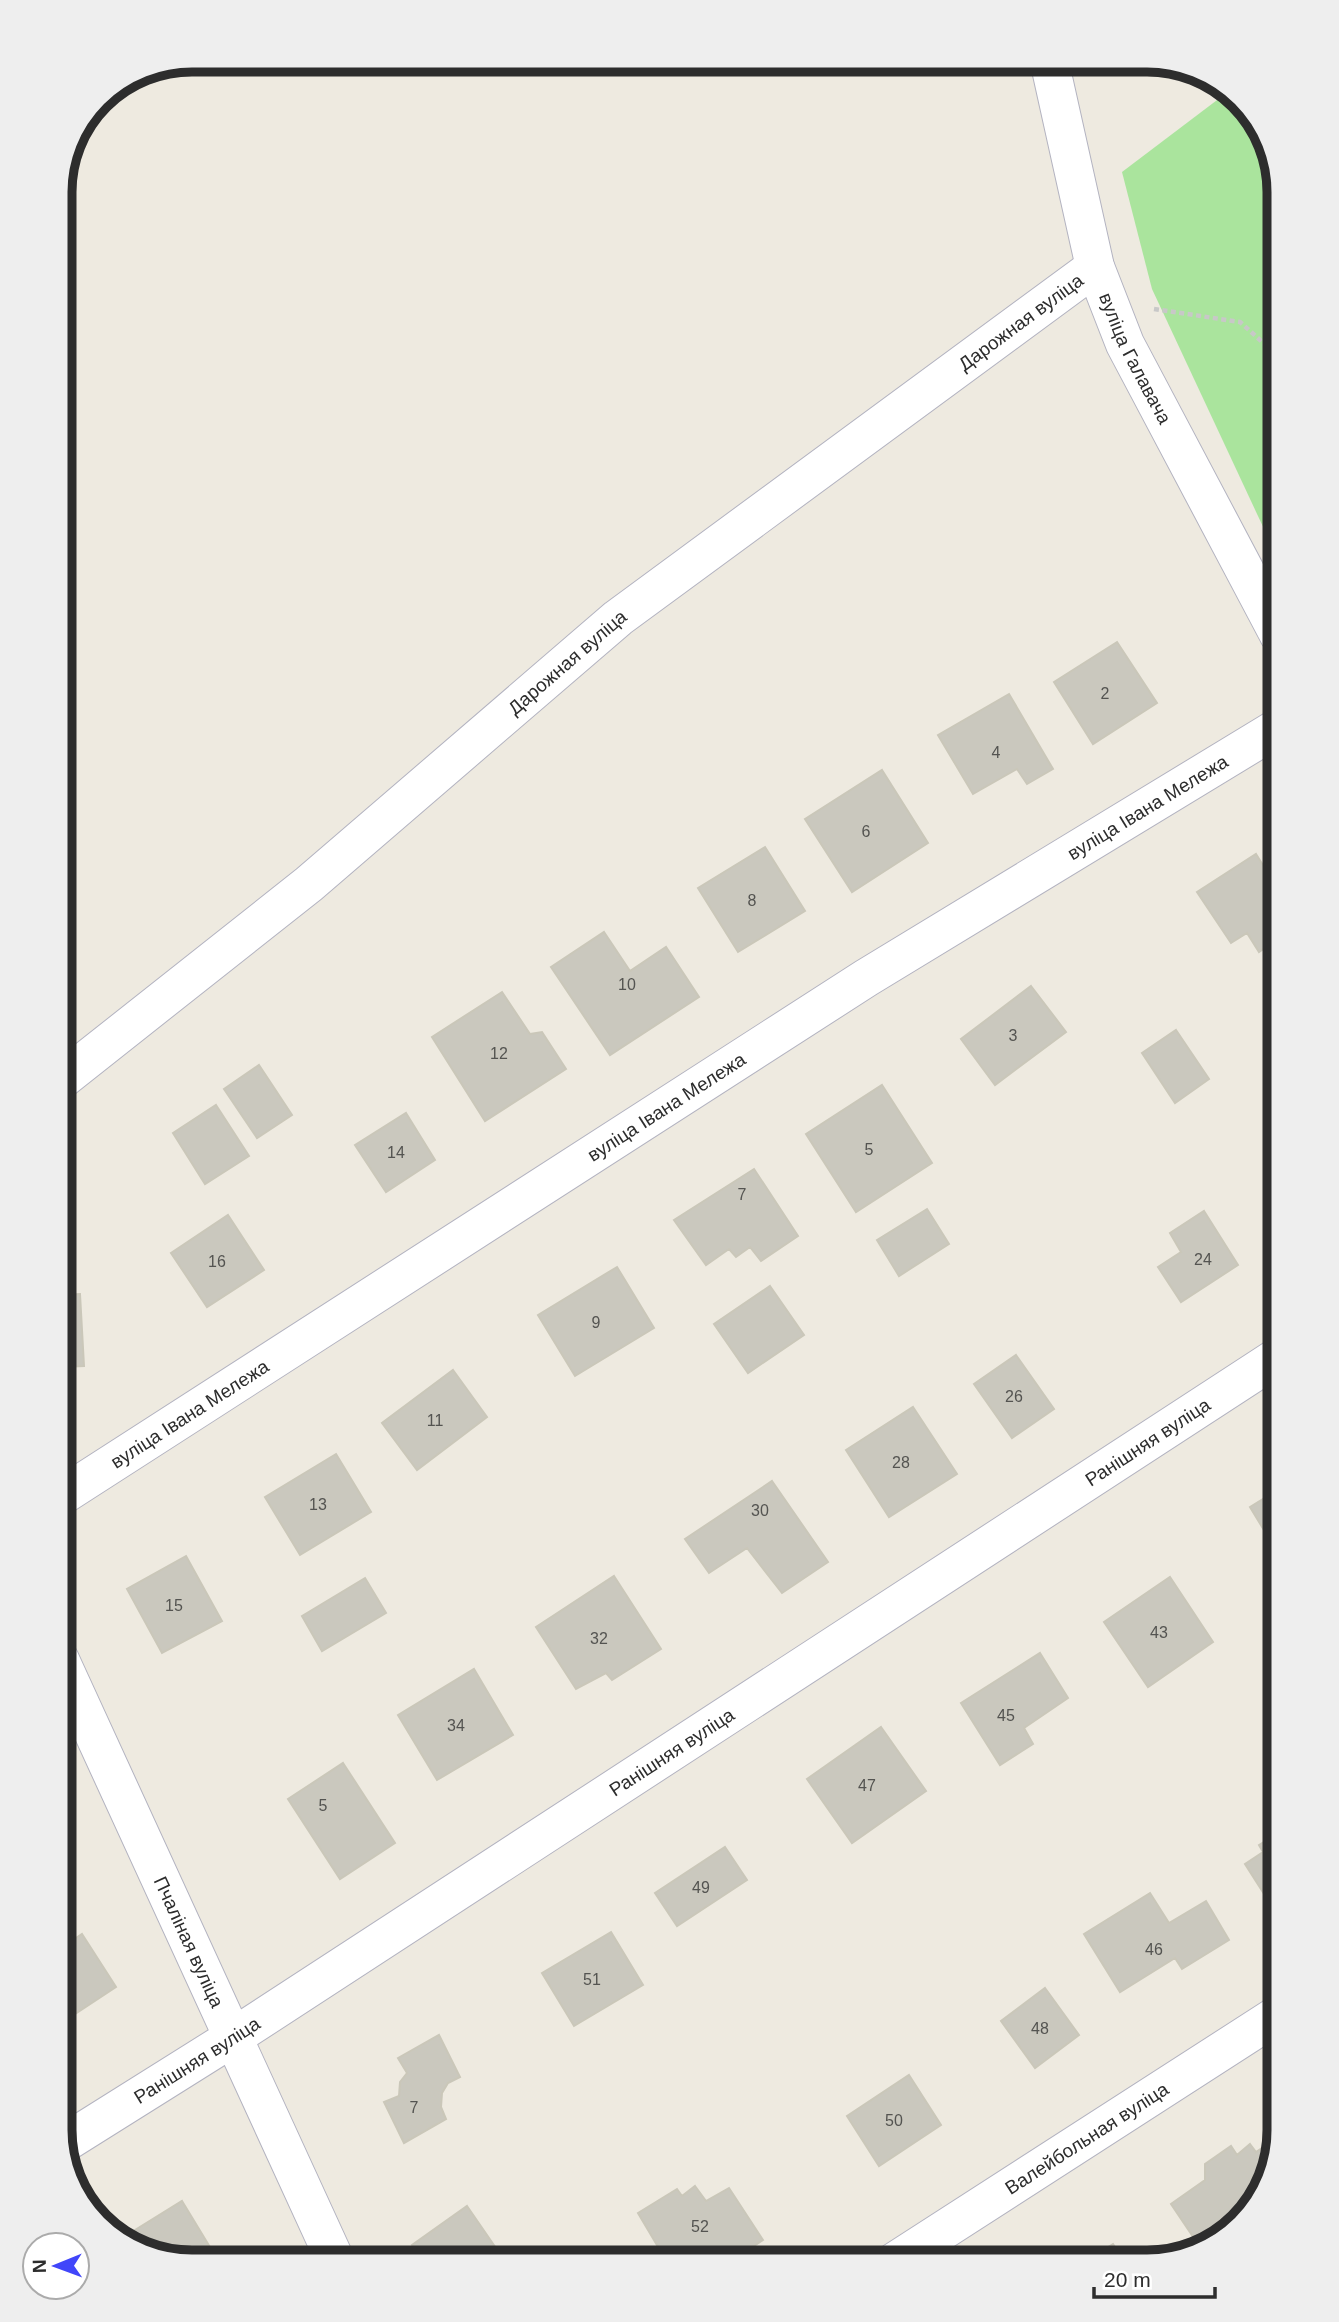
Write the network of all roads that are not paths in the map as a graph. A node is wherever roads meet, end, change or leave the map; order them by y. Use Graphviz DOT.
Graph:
graph roads {
  1 [pos="1052,72"];
  2 [pos="1094,267"];
  3 [pos="1267,612"];
  4 [pos="1267,734"];
  5 [pos="72,1072"];
  6 [pos="1267,1364"];
  7 [pos="72,1489"];
  8 [pos="72,1686"];
  9 [pos="1267,2022"];
  10 [pos="232,2038"];
  11 [pos="72,2138"];
  12 [pos="330,2250"];
  13 [pos="913,2250"];
  1 -- 2 [label="street, вуліца Галавача"];
  2 -- 3 [label="street, вуліца Галавача"];
  2 -- 5 [label="street, Дарожная вуліца"];
  4 -- 7 [label="street, вуліца Івана Мележа"];
  6 -- 10 [label="street, Ранішняя вуліца"];
  8 -- 10 [label="street, Пчаліная вуліца"];
  9 -- 13 [label="street, Валейбольная вуліца"];
  10 -- 11 [label="street, Ранішняя вуліца"];
  10 -- 12 [label="street, Пчаліная вуліца"];
}
